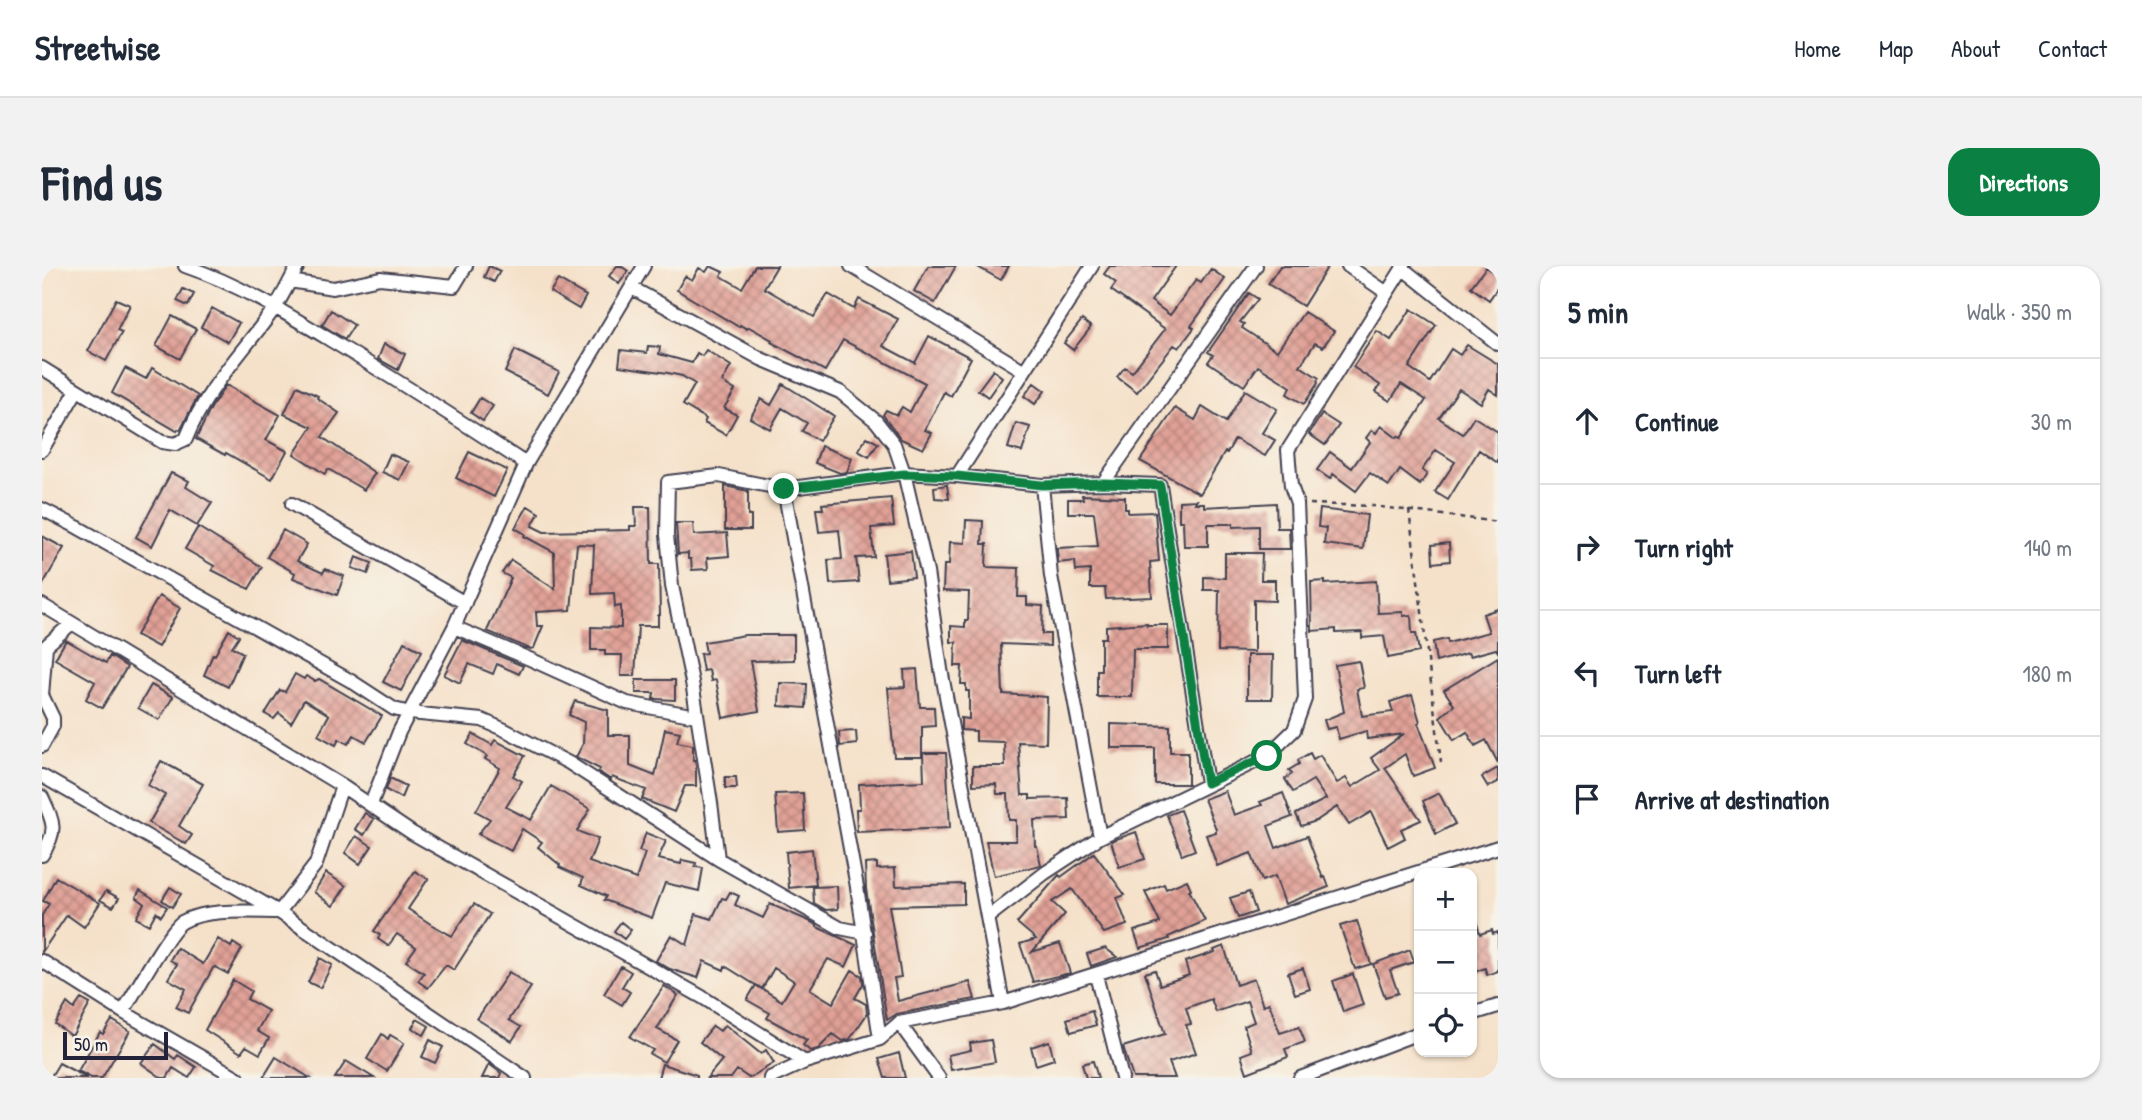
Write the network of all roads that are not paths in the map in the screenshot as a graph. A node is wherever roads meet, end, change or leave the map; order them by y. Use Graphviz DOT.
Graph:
graph roads {
  1 [pos="185,266"];
  2 [pos="298,266"];
  3 [pos="466,266"];
  4 [pos="644,266"];
  5 [pos="851,266"];
  6 [pos="1256,266"];
  7 [pos="1348,266"];
  8 [pos="1088,267"];
  9 [pos="1403,267"];
  10 [pos="289,281"];
  11 [pos="632,288"];
  12 [pos="1387,293"];
  13 [pos="275,307"];
  14 [pos="1498,344"];
  15 [pos="42,368"];
  16 [pos="1023,370"];
  17 [pos="77,390"];
  18 [pos="42,450"];
  19 [pos="526,464"];
  20 [pos="904,474"];
  21 [pos="957,476"];
  22 [pos="1103,483"];
  23 [pos="1042,485"];
  24 [pos="784,489"];
  25 [pos="292,504"];
  26 [pos="42,509"];
  27 [pos="465,603"];
  28 [pos="42,605"];
  29 [pos="72,623"];
  30 [pos="454,627"];
  31 [pos="410,713"];
  32 [pos="696,716"];
  33 [pos="42,746"];
  34 [pos="42,776"];
  35 [pos="1207,783"];
  36 [pos="342,786"];
  37 [pos="42,797"];
  38 [pos="371,804"];
  39 [pos="1100,837"];
  40 [pos="1498,846"];
  41 [pos="42,855"];
  42 [pos="718,859"];
  43 [pos="279,912"];
  44 [pos="988,917"];
  45 [pos="865,933"];
  46 [pos="42,961"];
  47 [pos="1096,975"];
  48 [pos="1003,1003"];
  49 [pos="1498,1006"];
  50 [pos="122,1012"];
  51 [pos="1477,1012"];
  52 [pos="900,1023"];
  53 [pos="1414,1035"];
  54 [pos="880,1039"];
  55 [pos="805,1062"];
  56 [pos="237,1078"];
  57 [pos="525,1078"];
  58 [pos="770,1078"];
  59 [pos="939,1078"];
  60 [pos="1122,1078"];
  61 [pos="1300,1078"];
  1 -- 13 [label="street"];
  2 -- 10 [label="street"];
  3 -- 10 [label="street"];
  4 -- 11 [label="street"];
  5 -- 16 [label="street"];
  6 -- 22 [label="street"];
  7 -- 12 [label="street"];
  8 -- 16 [label="street"];
  9 -- 12 [label="street"];
  9 -- 14 [label="street"];
  10 -- 13 [label="street"];
  11 -- 19 [label="street"];
  11 -- 20 [label="street"];
  12 -- 35 [label="street"];
  13 -- 17 [label="street"];
  13 -- 19 [label="street"];
  15 -- 17 [label="street"];
  16 -- 21 [label="street"];
  17 -- 18 [label="street"];
  19 -- 27 [label="street"];
  20 -- 21 [label="street"];
  20 -- 24 [label="street"];
  20 -- 44 [label="street"];
  21 -- 23 [label="street"];
  22 -- 23 [label="street"];
  22 -- 35 [label="street"];
  23 -- 39 [label="street"];
  24 -- 32 [label="street"];
  24 -- 45 [label="street"];
  25 -- 27 [label="street"];
  26 -- 31 [label="street"];
  27 -- 30 [label="street"];
  28 -- 29 [label="street"];
  29 -- 33 [label="street"];
  29 -- 36 [label="street"];
  30 -- 31 [label="street"];
  30 -- 32 [label="street"];
  31 -- 38 [label="street"];
  31 -- 42 [label="street"];
  32 -- 42 [label="street"];
  34 -- 43 [label="street"];
  35 -- 39 [label="street"];
  36 -- 38 [label="street"];
  36 -- 43 [label="street"];
  37 -- 41 [label="street"];
  38 -- 55 [label="street"];
  39 -- 44 [label="street"];
  40 -- 47 [label="street"];
  42 -- 45 [label="street"];
  43 -- 50 [label="street"];
  43 -- 57 [label="street"];
  44 -- 48 [label="street"];
  45 -- 54 [label="street"];
  46 -- 50 [label="street"];
  47 -- 48 [label="street"];
  47 -- 60 [label="street"];
  48 -- 52 [label="street"];
  49 -- 51 [label="street"];
  50 -- 56 [label="street"];
  52 -- 54 [label="street"];
  52 -- 59 [label="street"];
  53 -- 61 [label="street"];
  54 -- 55 [label="street"];
  55 -- 58 [label="street"];
}
